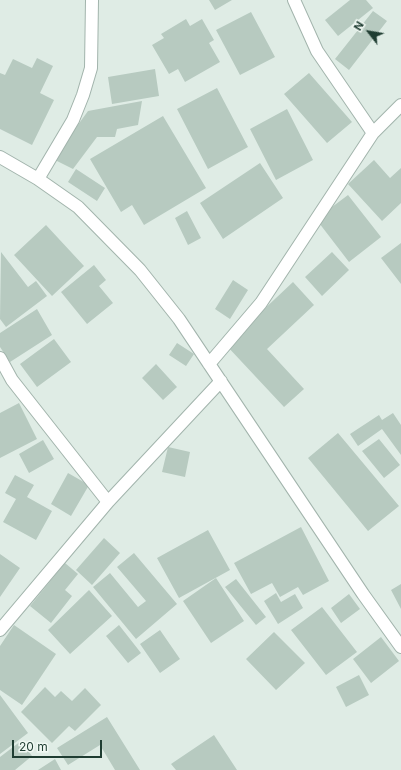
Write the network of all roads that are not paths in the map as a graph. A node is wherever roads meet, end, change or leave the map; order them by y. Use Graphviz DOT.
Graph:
graph roads {
  1 [pos="92,0"];
  2 [pos="294,0"];
  3 [pos="401,104"];
  4 [pos="373,133"];
  5 [pos="0,157"];
  6 [pos="38,179"];
  7 [pos="0,358"];
  8 [pos="209,364"];
  9 [pos="221,381"];
  10 [pos="108,502"];
  11 [pos="0,630"];
  12 [pos="401,647"];
  1 -- 6 [label="street"];
  2 -- 4 [label="street"];
  3 -- 4 [label="street"];
  4 -- 8 [label="street"];
  5 -- 6 [label="street"];
  6 -- 8 [label="street"];
  7 -- 10 [label="street"];
  8 -- 9 [label="street"];
  9 -- 10 [label="street"];
  9 -- 12 [label="street"];
  10 -- 11 [label="street"];
}
